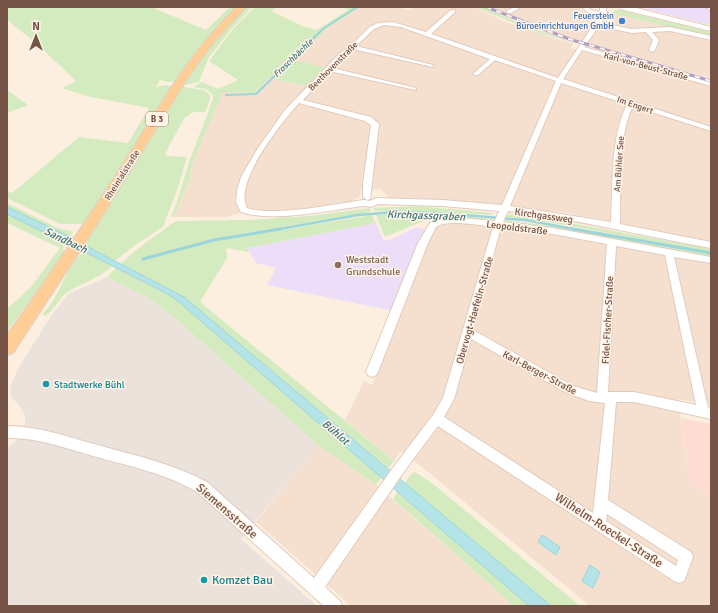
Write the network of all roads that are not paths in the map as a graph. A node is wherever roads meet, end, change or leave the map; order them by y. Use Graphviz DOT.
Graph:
graph roads {
  1 [pos="242,7"];
  2 [pos="518,7"];
  3 [pos="585,7"];
  4 [pos="603,7"];
  5 [pos="623,7"];
  6 [pos="610,9"];
  7 [pos="453,11"];
  8 [pos="509,12"];
  9 [pos="603,14"];
  10 [pos="598,24"];
  11 [pos="711,29"];
  12 [pos="647,30"];
  13 [pos="427,34"];
  14 [pos="711,38"];
  15 [pos="351,47"];
  16 [pos="580,48"];
  17 [pos="652,50"];
  18 [pos="494,58"];
  19 [pos="431,66"];
  20 [pos="328,68"];
  21 [pos="476,74"];
  22 [pos="560,79"];
  23 [pos="711,84"];
  24 [pos="414,89"];
  25 [pos="299,100"];
  26 [pos="631,103"];
  27 [pos="711,129"];
  28 [pos="366,200"];
  29 [pos="250,212"];
  30 [pos="501,217"];
  31 [pos="615,227"];
  32 [pos="612,243"];
  33 [pos="711,245"];
  34 [pos="669,253"];
  35 [pos="711,260"];
  36 [pos="468,332"];
  37 [pos="7,348"];
  38 [pos="372,372"];
  39 [pos="606,397"];
  40 [pos="707,413"];
  41 [pos="437,419"];
  42 [pos="7,426"];
  43 [pos="13,432"];
  44 [pos="601,503"];
  45 [pos="599,524"];
  46 [pos="315,589"];
  47 [pos="335,606"];
  1 -- 37 [label="main road, Rheintalstraße / B 3"];
  2 -- 8 [label="street"];
  3 -- 9 [label="street"];
  4 -- 9 [label="street, Obervogt-Haefelin-Straße"];
  5 -- 11 [label="street"];
  6 -- 9 [label="street, Obervogt-Haefelin-Straße"];
  7 -- 13 [label="street"];
  9 -- 10 [label="street, Obervogt-Haefelin-Straße"];
  10 -- 12 [label="street"];
  10 -- 16 [label="street, Obervogt-Haefelin-Straße"];
  12 -- 14 [label="street"];
  12 -- 17 [label="street"];
  13 -- 15 [label="street, Beethovenstraße"];
  13 -- 18 [label="street, Beethovenstraße"];
  15 -- 19 [label="street"];
  15 -- 20 [label="street, Beethovenstraße"];
  16 -- 22 [label="street, Obervogt-Haefelin-Straße"];
  16 -- 23 [label="street, Karl-von-Beust-Straße"];
  18 -- 21 [label="street"];
  18 -- 22 [label="street, Beethovenstraße"];
  20 -- 24 [label="street"];
  20 -- 25 [label="street, Beethovenstraße"];
  22 -- 26 [label="street, Im Engert"];
  22 -- 30 [label="street, Obervogt-Haefelin-Straße"];
  25 -- 28 [label="street"];
  25 -- 29 [label="street, Beethovenstraße"];
  26 -- 27 [label="street, Im Engert"];
  26 -- 31 [label="street, Am Bühler See"];
  28 -- 29 [label="street, Kirchgassweg"];
  28 -- 30 [label="street, Kirchgassweg"];
  30 -- 31 [label="street, Kirchgassweg"];
  30 -- 32 [label="street, Leopoldstraße"];
  30 -- 36 [label="street, Obervogt-Haefelin-Straße"];
  30 -- 38 [label="street, Leopoldstraße"];
  31 -- 33 [label="street, Kirchgassweg"];
  32 -- 34 [label="street, Leopoldstraße"];
  32 -- 39 [label="street, Fidel-Fischer-Straße"];
  34 -- 35 [label="street, Leopoldstraße"];
  34 -- 40 [label="street"];
  36 -- 39 [label="street, Karl-Berger-Straße"];
  36 -- 41 [label="street, Obervogt-Haefelin-Straße"];
  39 -- 40 [label="street, Karl-Berger-Straße"];
  39 -- 44 [label="street, Fidel-Fischer-Straße"];
  41 -- 45 [label="street, Wilhelm-Roeckel-Straße"];
  41 -- 46 [label="street, Obervogt-Haefelin-Straße"];
  42 -- 43 [label="street, Siemensstraße"];
  43 -- 46 [label="street, Siemensstraße"];
  44 -- 45 [label="street, Fidel-Fischer-Straße"];
  44 -- 45 [label="street, Wilhelm-Roeckel-Straße"];
  46 -- 47 [label="street, Siemensstraße"];
}
